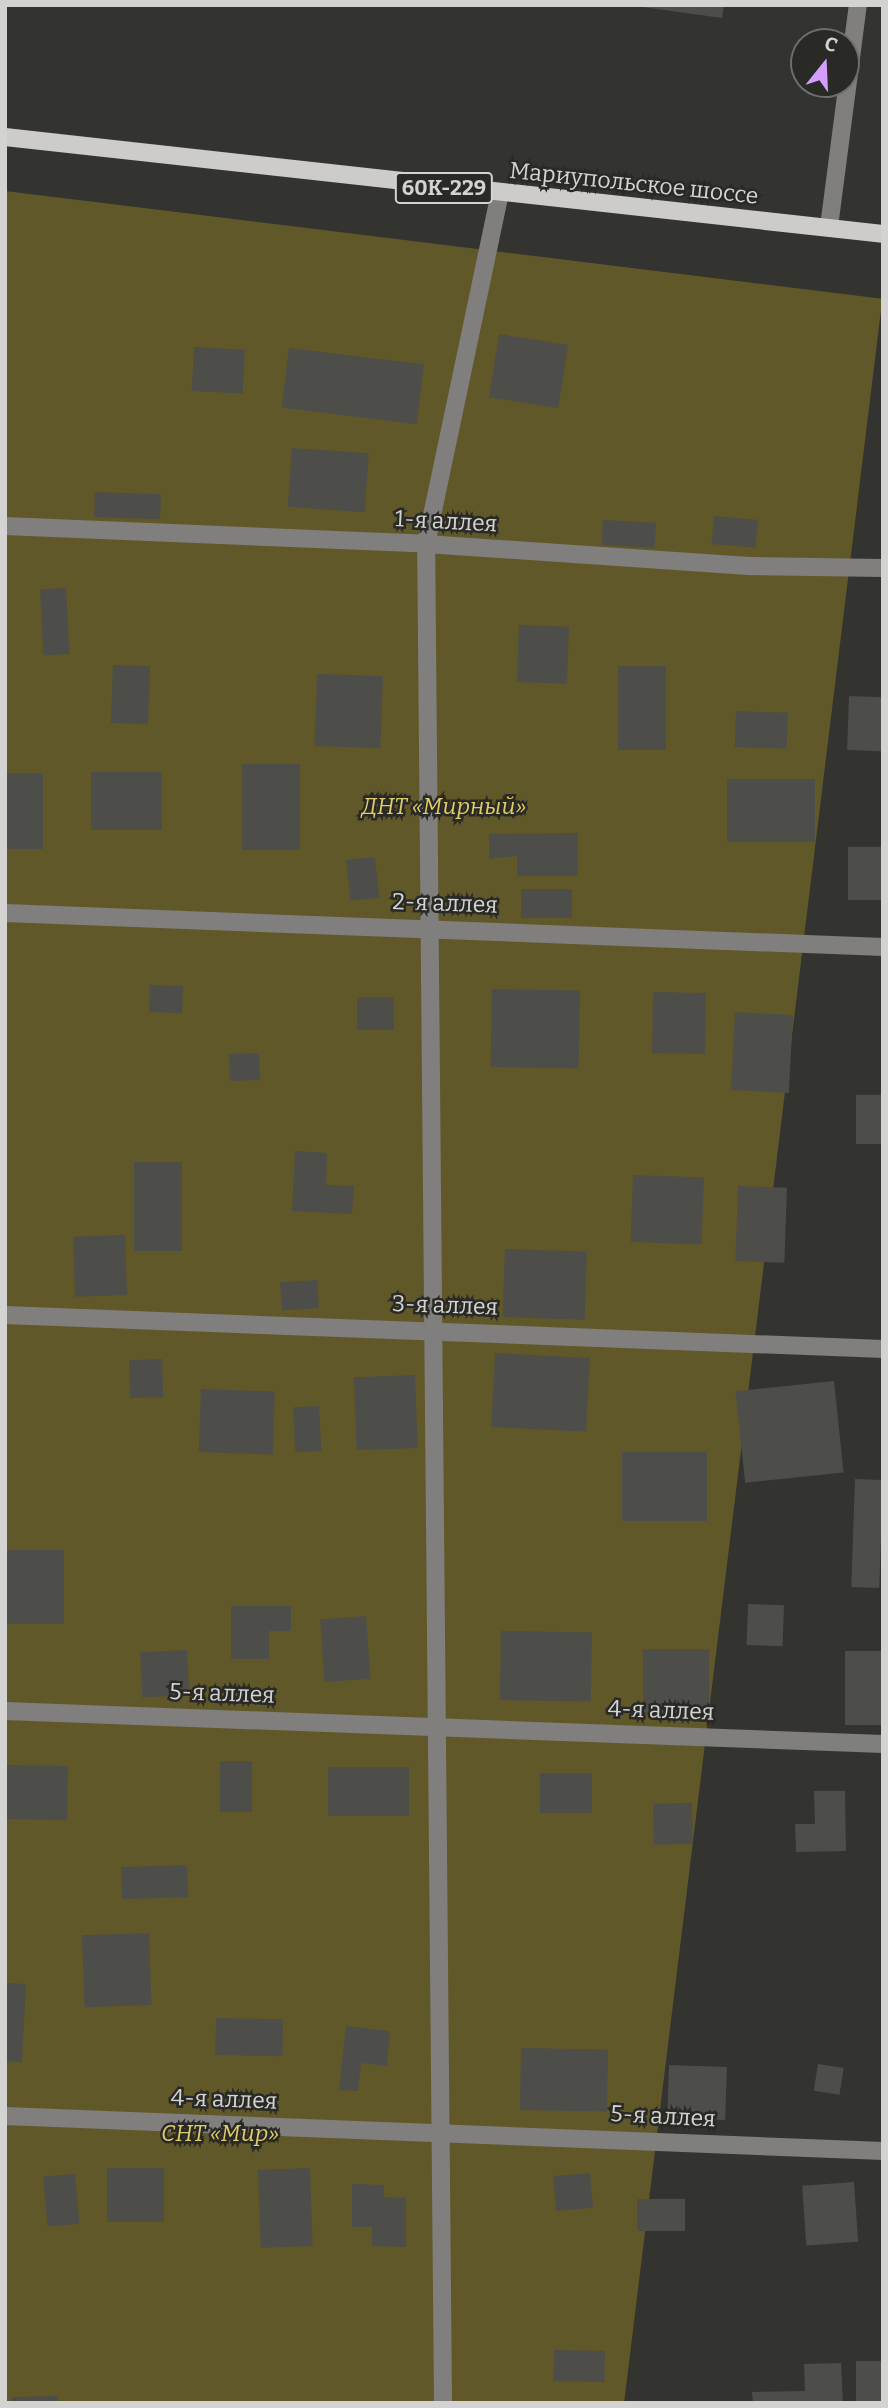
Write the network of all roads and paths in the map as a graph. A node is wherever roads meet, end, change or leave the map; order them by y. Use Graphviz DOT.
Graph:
graph roads {
  1 [pos="858,5"];
  2 [pos="5,137"];
  3 [pos="500,194"];
  4 [pos="829,227"];
  5 [pos="883,234"];
  6 [pos="5,526"];
  7 [pos="426,544"];
  8 [pos="883,568"];
  9 [pos="5,913"];
  10 [pos="429,927"];
  11 [pos="883,947"];
  12 [pos="5,1315"];
  13 [pos="433,1328"];
  14 [pos="883,1349"];
  15 [pos="5,1711"];
  16 [pos="437,1724"];
  17 [pos="883,1744"];
  18 [pos="5,2116"];
  19 [pos="440,2131"];
  20 [pos="883,2151"];
  21 [pos="443,2403"];
  1 -- 4 [label="street"];
  2 -- 3 [label="main road, Мариупольское шоссе / 60К-229"];
  3 -- 4 [label="main road, Мариупольское шоссе / 60К-229"];
  3 -- 7 [label="street"];
  4 -- 5 [label="main road, Мариупольское шоссе / 60К-229"];
  6 -- 7 [label="street, 1-я аллея"];
  7 -- 8 [label="street, 1-я аллея"];
  7 -- 10 [label="street"];
  9 -- 10 [label="street, 2-я аллея"];
  10 -- 11 [label="street, 2-я аллея"];
  10 -- 13 [label="street"];
  12 -- 13 [label="street, 3-я аллея"];
  13 -- 14 [label="street, 3-я аллея"];
  13 -- 16 [label="street"];
  15 -- 16 [label="street, 5-я аллея"];
  16 -- 17 [label="street, 4-я аллея"];
  16 -- 19 [label="street"];
  18 -- 19 [label="street, 4-я аллея"];
  19 -- 20 [label="street, 5-я аллея"];
  19 -- 21 [label="street"];
}
